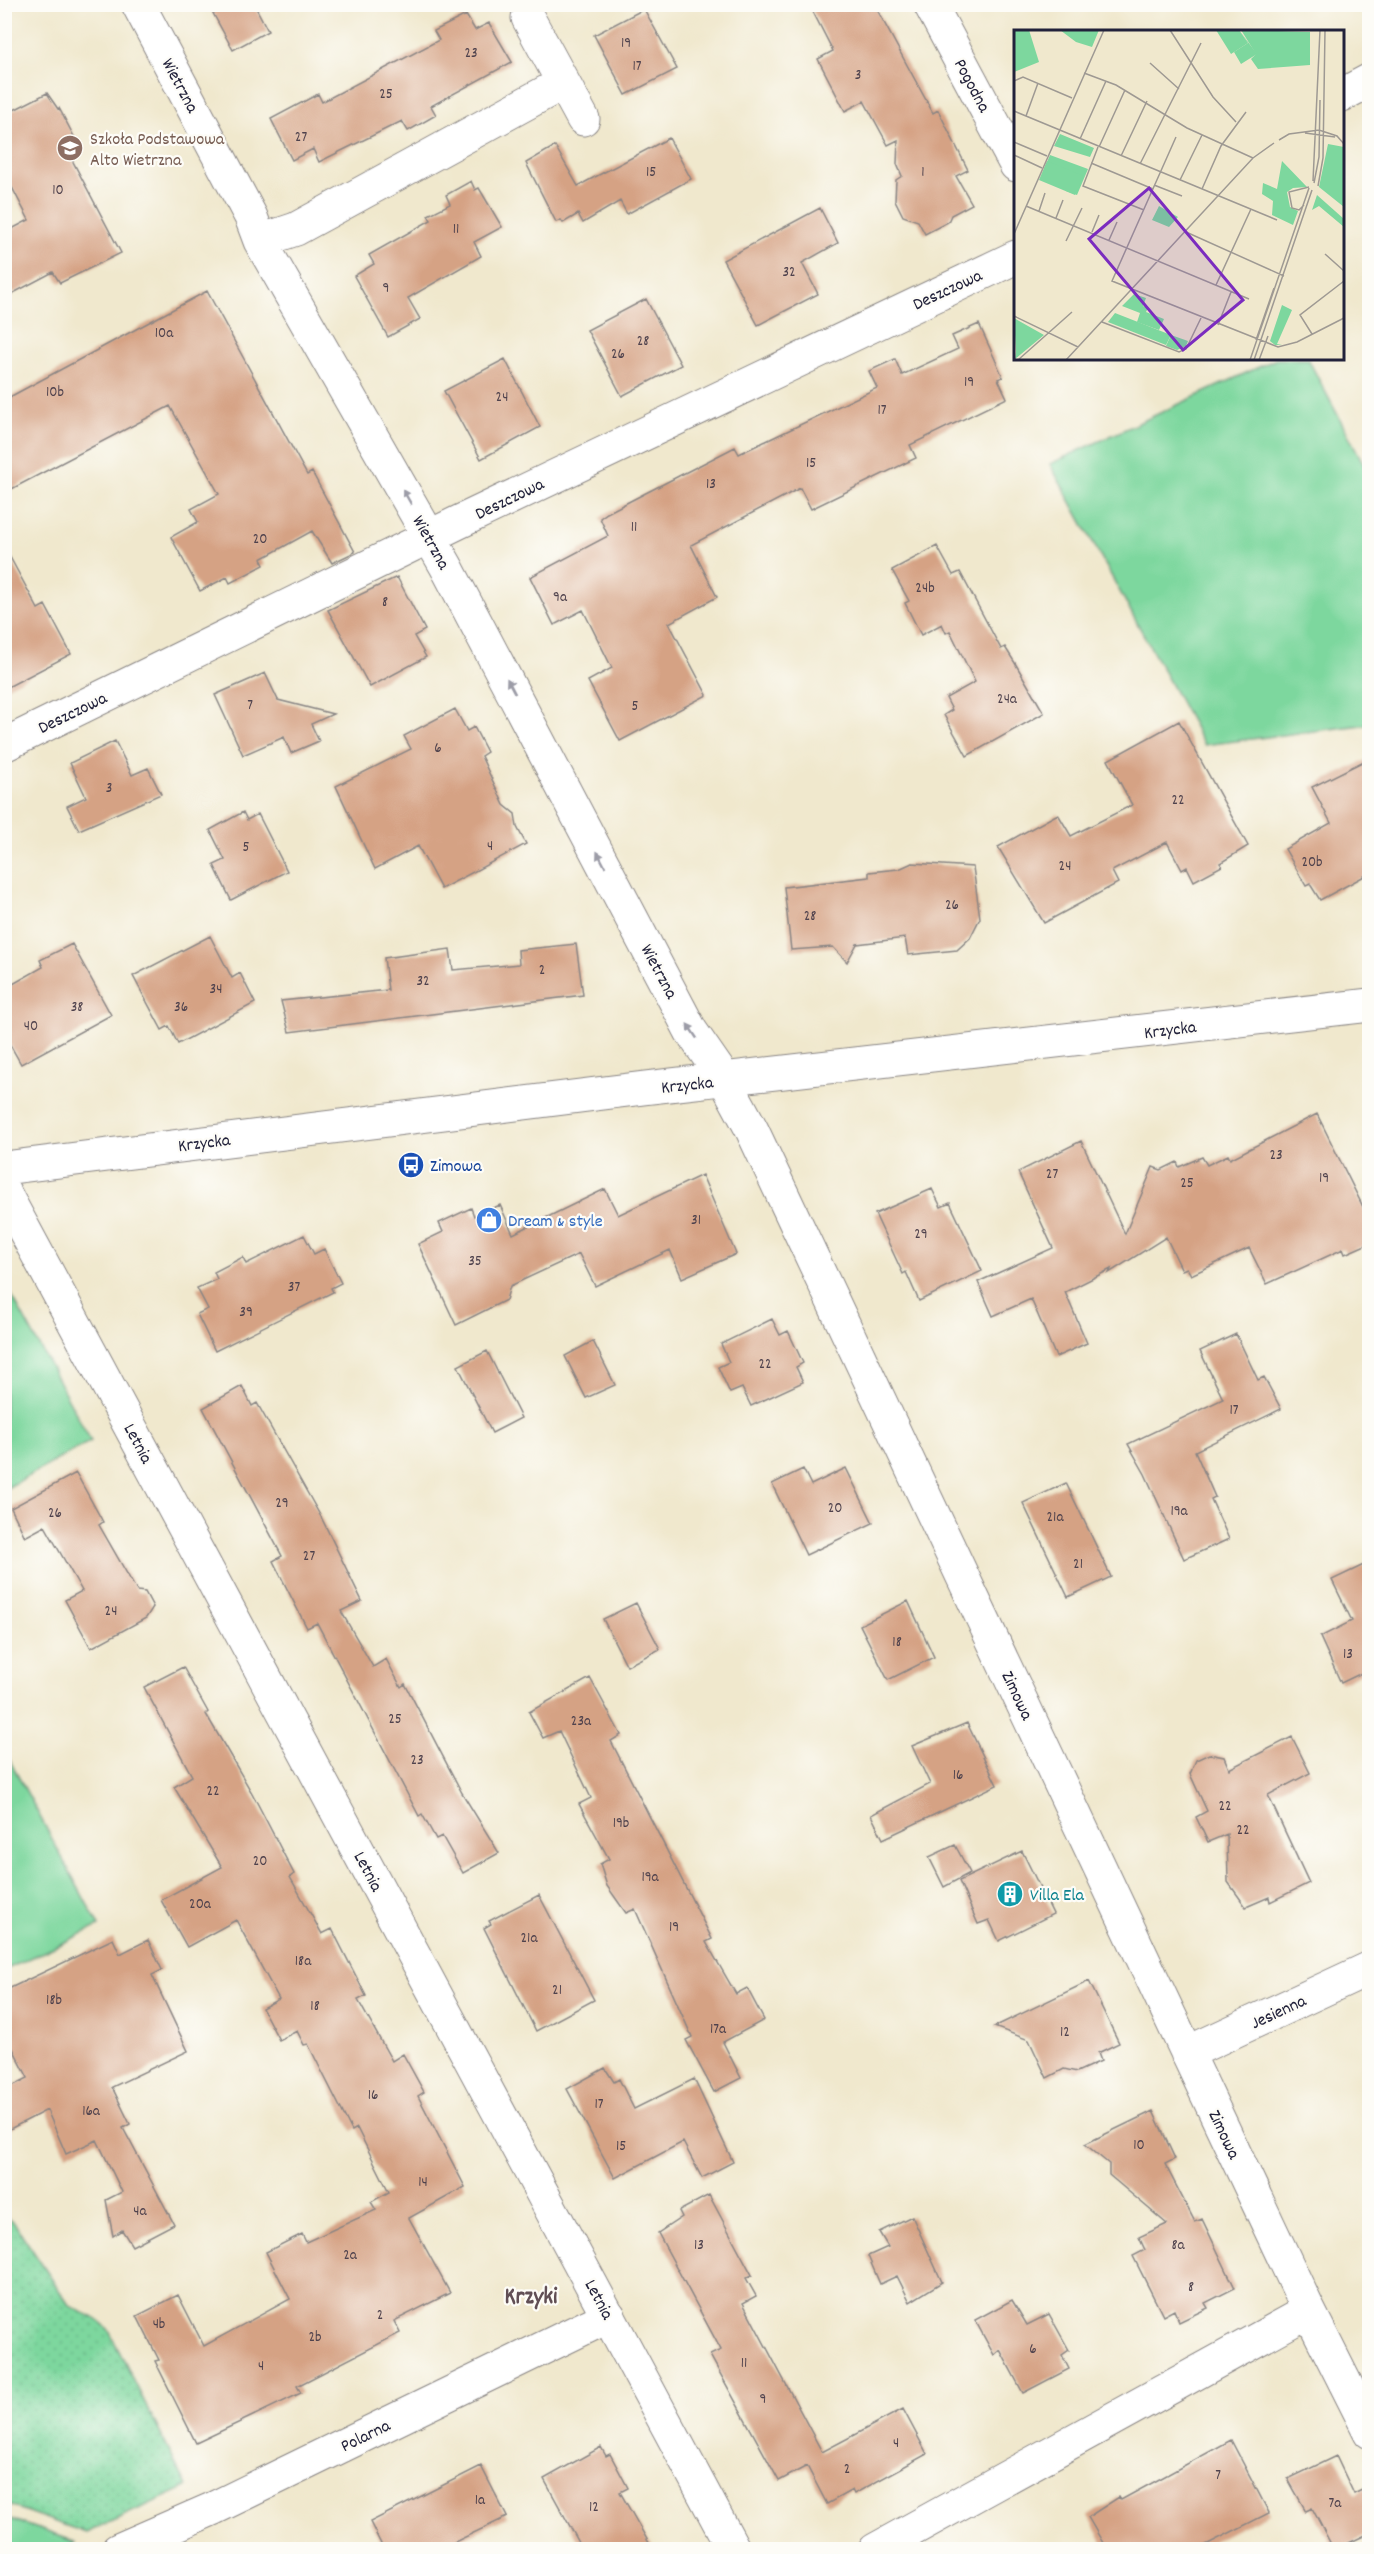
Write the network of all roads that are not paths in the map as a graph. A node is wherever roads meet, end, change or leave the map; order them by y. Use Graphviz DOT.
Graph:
graph roads {
  1 [pos="138,4"];
  2 [pos="930,4"];
  3 [pos="528,18"];
  4 [pos="1370,80"];
  5 [pos="563,83"];
  6 [pos="1344,94"];
  7 [pos="583,120"];
  8 [pos="1014,161"];
  9 [pos="260,240"];
  10 [pos="1014,258"];
  11 [pos="430,536"];
  12 [pos="4,745"];
  13 [pos="1370,1005"];
  14 [pos="725,1080"];
  15 [pos="4,1168"];
  16 [pos="4,1192"];
  17 [pos="1370,1968"];
  18 [pos="1187,2054"];
  19 [pos="1309,2311"];
  20 [pos="609,2316"];
  21 [pos="1370,2432"];
  22 [pos="118,2550"];
  23 [pos="734,2550"];
  24 [pos="875,2550"];
  1 -- 9 [label="street, Wietrzna"];
  2 -- 8 [label="street, Pogodna"];
  3 -- 5 [label="street"];
  4 -- 6 [label="street"];
  5 -- 7 [label="street"];
  5 -- 9 [label="street"];
  11 -- 9 [label="street, Wietrzna, one-way"];
  10 -- 11 [label="street, Deszczowa"];
  11 -- 12 [label="street, Deszczowa"];
  14 -- 11 [label="street, Wietrzna, one-way"];
  13 -- 14 [label="street, Krzycka"];
  14 -- 15 [label="street, Krzycka"];
  14 -- 18 [label="street, Zimowa"];
  16 -- 20 [label="street, Letnia"];
  17 -- 18 [label="street, Jesienna"];
  18 -- 19 [label="street, Zimowa"];
  19 -- 21 [label="street, Zimowa"];
  19 -- 24 [label="street"];
  20 -- 22 [label="street, Polarna"];
  20 -- 23 [label="street, Letnia"];
}
